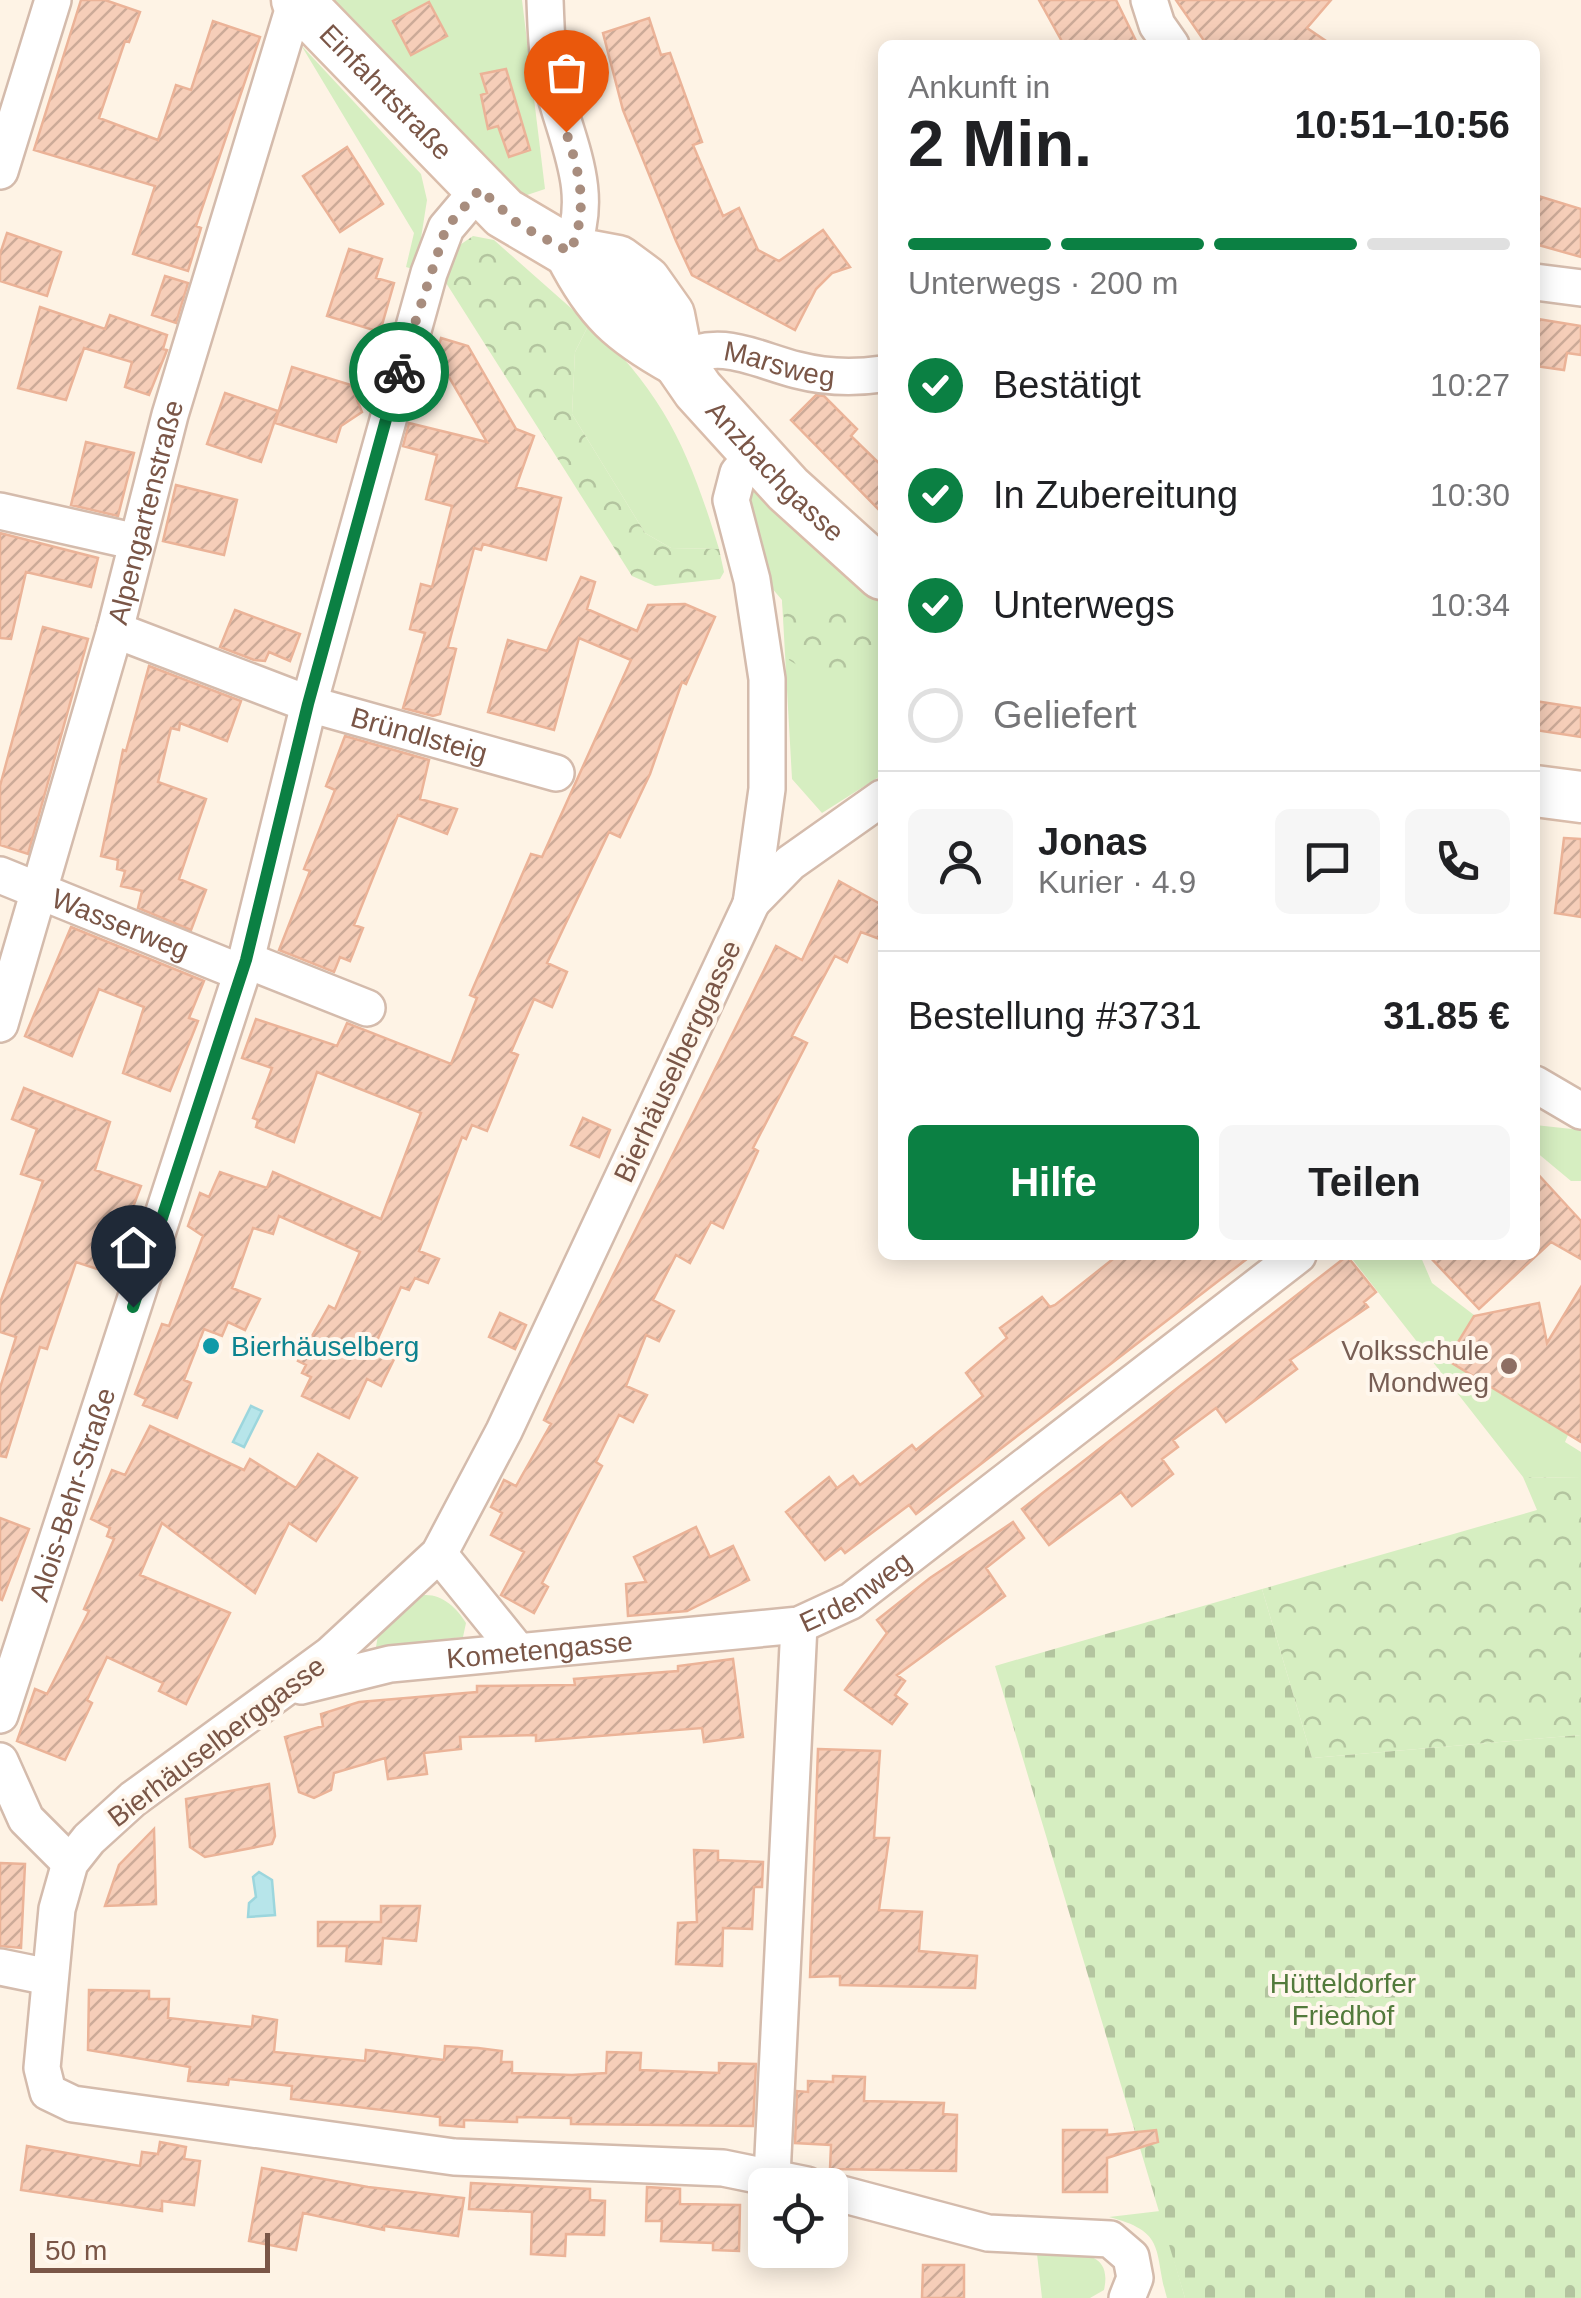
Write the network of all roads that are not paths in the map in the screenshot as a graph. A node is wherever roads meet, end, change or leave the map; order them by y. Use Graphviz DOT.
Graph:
graph roads {
  1 [pos="53,0"];
  2 [pos="296,0"];
  3 [pos="545,0"];
  4 [pos="1149,0"];
  5 [pos="1168,40"];
  6 [pos="0,168"];
  7 [pos="480,189"];
  8 [pos="570,252"];
  9 [pos="1540,283"];
  10 [pos="1581,288"];
  11 [pos="678,361"];
  12 [pos="878,374"];
  13 [pos="754,453"];
  14 [pos="0,512"];
  15 [pos="137,542"];
  16 [pos="878,571"];
  17 [pos="115,630"];
  18 [pos="308,704"];
  19 [pos="556,773"];
  20 [pos="1540,792"];
  21 [pos="1581,797"];
  22 [pos="878,801"];
  23 [pos="0,875"];
  24 [pos="42,892"];
  25 [pos="750,904"];
  26 [pos="244,966"];
  27 [pos="367,1008"];
  28 [pos="0,1024"];
  29 [pos="1540,1087"];
  30 [pos="1581,1112"];
  31 [pos="1292,1260"];
  32 [pos="439,1554"];
  33 [pos="799,1625"];
  34 [pos="516,1650"];
  35 [pos="285,1691"];
  36 [pos="0,1715"];
  37 [pos="0,1762"];
  38 [pos="70,1863"];
  39 [pos="0,1967"];
  40 [pos="49,1978"];
  41 [pos="772,2168"];
  42 [pos="748,2172"];
  43 [pos="848,2196"];
  44 [pos="1127,2298"];
  1 -- 6 [label="street"];
  2 -- 7 [label="street, Einfahrtstraße"];
  2 -- 15 [label="street, Alpengartenstraße"];
  3 -- 8 [label="street"];
  4 -- 5 [label="street"];
  7 -- 8 [label="street, Einfahrtstraße"];
  7 -- 18 [label="street, Alois-Behr-Straße"];
  8 -- 11 [label="street, Anzbachgasse"];
  9 -- 10 [label="street"];
  11 -- 12 [label="street, Marsweg"];
  11 -- 13 [label="street, Anzbachgasse"];
  13 -- 16 [label="street, Anzbachgasse"];
  13 -- 25 [label="street, Bierhäuselberggasse"];
  14 -- 15 [label="street"];
  15 -- 17 [label="street, Alpengartenstraße"];
  17 -- 18 [label="street, Bründlsteig"];
  17 -- 24 [label="street, Alpengartenstraße"];
  18 -- 19 [label="street, Bründlsteig"];
  18 -- 26 [label="street, Alois-Behr-Straße"];
  20 -- 21 [label="street"];
  22 -- 25 [label="street, Bierhäuselberggasse"];
  23 -- 24 [label="street, Wasserweg"];
  24 -- 26 [label="street, Wasserweg"];
  24 -- 28 [label="street, Alpengartenstraße"];
  25 -- 32 [label="street, Bierhäuselberggasse"];
  26 -- 27 [label="street, Wasserweg"];
  26 -- 36 [label="street, Alois-Behr-Straße"];
  29 -- 30 [label="street"];
  31 -- 33 [label="street, Erdenweg"];
  32 -- 34 [label="street"];
  32 -- 35 [label="street, Bierhäuselberggasse"];
  33 -- 34 [label="street, Kometengasse"];
  33 -- 41 [label="street, Erdenweg"];
  34 -- 35 [label="street, Kometengasse"];
  35 -- 38 [label="street, Bierhäuselberggasse"];
  37 -- 38 [label="street"];
  38 -- 40 [label="street, Bierhäuselberggasse"];
  39 -- 40 [label="street"];
  40 -- 42 [label="street, Bierhäuselberggasse"];
  43 -- 44 [label="street"];
}
